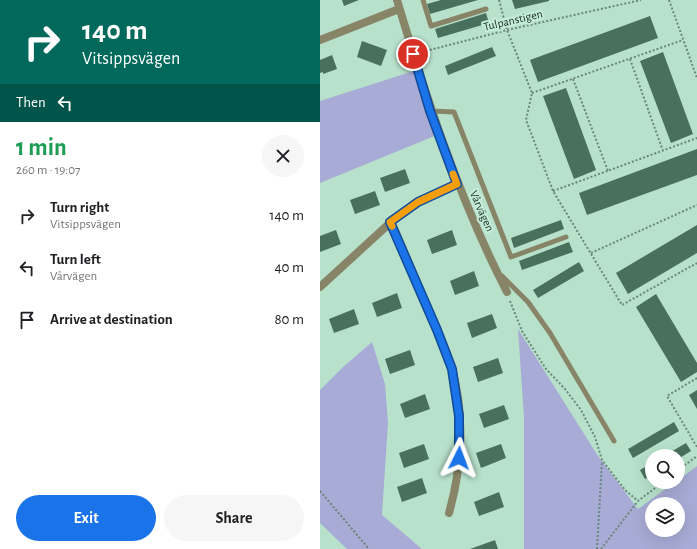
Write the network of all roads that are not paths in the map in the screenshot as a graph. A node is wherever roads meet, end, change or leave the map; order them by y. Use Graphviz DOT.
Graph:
graph roads {
  1 [pos="397,0"];
  2 [pos="423,0"];
  3 [pos="400,9"];
  4 [pos="486,9"];
  5 [pos="320,40"];
  6 [pos="430,111"];
  7 [pos="457,184"];
  8 [pos="390,222"];
  9 [pos="566,237"];
  10 [pos="495,269"];
  11 [pos="320,287"];
  12 [pos="507,292"];
  13 [pos="614,441"];
  14 [pos="449,513"];
  1 -- 3 [label="street, Vårvägen"];
  2 -- 4 [label="lane"];
  3 -- 5 [label="street"];
  3 -- 6 [label="street, Vårvägen"];
  6 -- 7 [label="street, Vårvägen"];
  6 -- 9 [label="lane"];
  7 -- 8 [label="street"];
  7 -- 10 [label="street, Vårvägen"];
  8 -- 11 [label="street"];
  8 -- 14 [label="street"];
  10 -- 12 [label="street, Vårvägen"];
  10 -- 13 [label="lane"];
}
